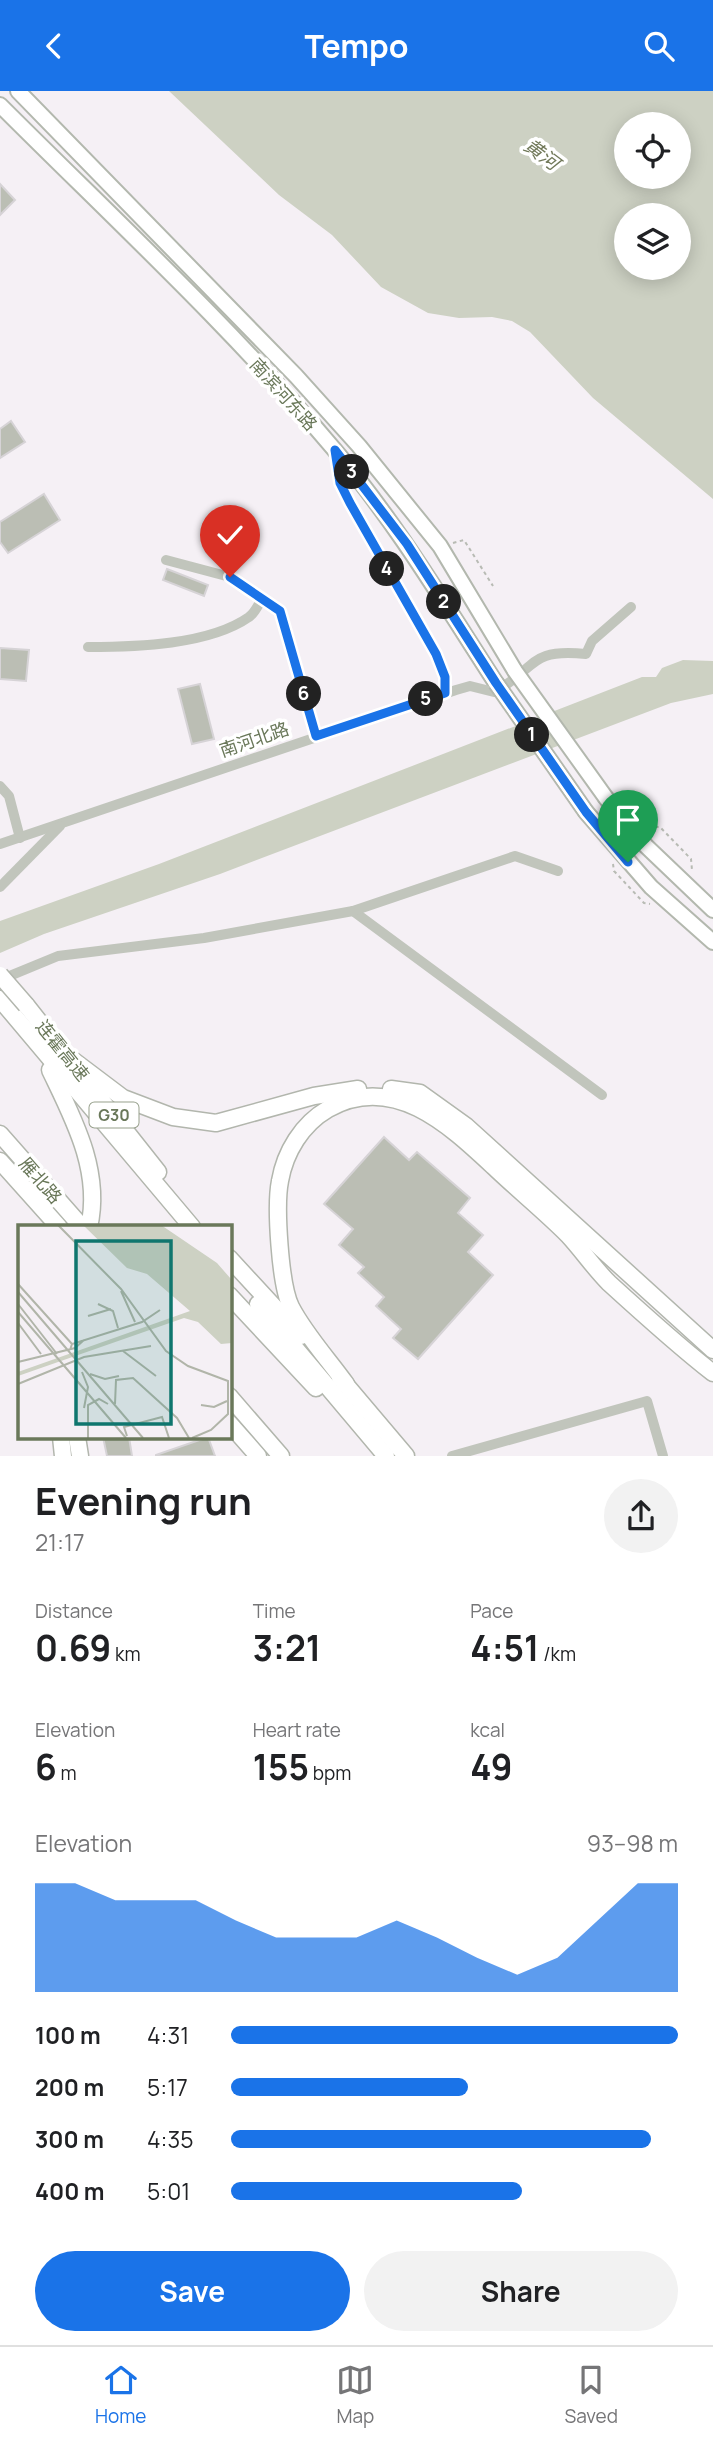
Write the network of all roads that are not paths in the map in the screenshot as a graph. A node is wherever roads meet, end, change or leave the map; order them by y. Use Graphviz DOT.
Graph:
graph roads {
  1 [pos="18,91"];
  2 [pos="0,105"];
  3 [pos="335,450"];
  4 [pos="166,560"];
  5 [pos="262,599"];
  6 [pos="631,607"];
  7 [pos="88,647"];
  8 [pos="450,692"];
  9 [pos="316,736"];
  10 [pos="0,786"];
  11 [pos="65,823"];
  12 [pos="20,838"];
  13 [pos="0,845"];
  14 [pos="558,871"];
  15 [pos="0,887"];
  16 [pos="713,910"];
  17 [pos="353,911"];
  18 [pos="713,942"];
  19 [pos="0,978"];
  20 [pos="12,1005"];
  21 [pos="38,1045"];
  22 [pos="70,1058"];
  23 [pos="602,1095"];
  24 [pos="0,1133"];
  25 [pos="0,1161"];
  26 [pos="57,1225"];
  27 [pos="80,1225"];
  28 [pos="89,1225"];
  29 [pos="190,1225"];
  30 [pos="199,1225"];
  31 [pos="231,1261"];
  32 [pos="231,1273"];
  33 [pos="231,1298"];
  34 [pos="713,1350"];
  35 [pos="713,1373"];
  36 [pos="335,1392"];
  37 [pos="231,1398"];
  38 [pos="231,1425"];
  39 [pos="258,1456"];
  40 [pos="281,1456"];
  41 [pos="380,1456"];
  42 [pos="386,1456"];
  43 [pos="406,1456"];
  44 [pos="452,1456"];
  45 [pos="663,1456"];
  1 -- 16 [label="main road, 南滨河东路, bridge"];
  2 -- 3 [label="main road, 南滨河东路"];
  3 -- 8 [label="street"];
  3 -- 18 [label="main road, 南滨河东路, bridge"];
  4 -- 5 [label="street"];
  5 -- 7 [label="street"];
  5 -- 9 [label="street"];
  6 -- 8 [label="street"];
  8 -- 9 [label="street, 南河北路"];
  9 -- 11 [label="street, 南河北路"];
  10 -- 12 [label="street"];
  11 -- 12 [label="street, 南河北路"];
  11 -- 15 [label="street, 南河北路"];
  12 -- 13 [label="street, 南河北路"];
  14 -- 17 [label="street"];
  17 -- 19 [label="street"];
  17 -- 23 [label="street"];
  19 -- 20 [label="highway, 连霍高速 / G30, bridge"];
  20 -- 21 [label="highway, 连霍高速 / G30"];
  20 -- 22 [label="highway, 连霍高速 / G30"];
  21 -- 28 [label="highway"];
  21 -- 29 [label="highway, 连霍高速 / G30"];
  22 -- 30 [label="highway, 连霍高速 / G30"];
  22 -- 34 [label="highway"];
  24 -- 27 [label="highway, 雁北路"];
  25 -- 26 [label="highway, 雁北路"];
  31 -- 36 [label="highway"];
  32 -- 36 [label="highway"];
  33 -- 36 [label="highway"];
  35 -- 36 [label="highway"];
  36 -- 41 [label="highway"];
  36 -- 42 [label="highway"];
  36 -- 43 [label="highway"];
  37 -- 40 [label="highway"];
  38 -- 39 [label="highway"];
  44 -- 45 [label="street"];
}
